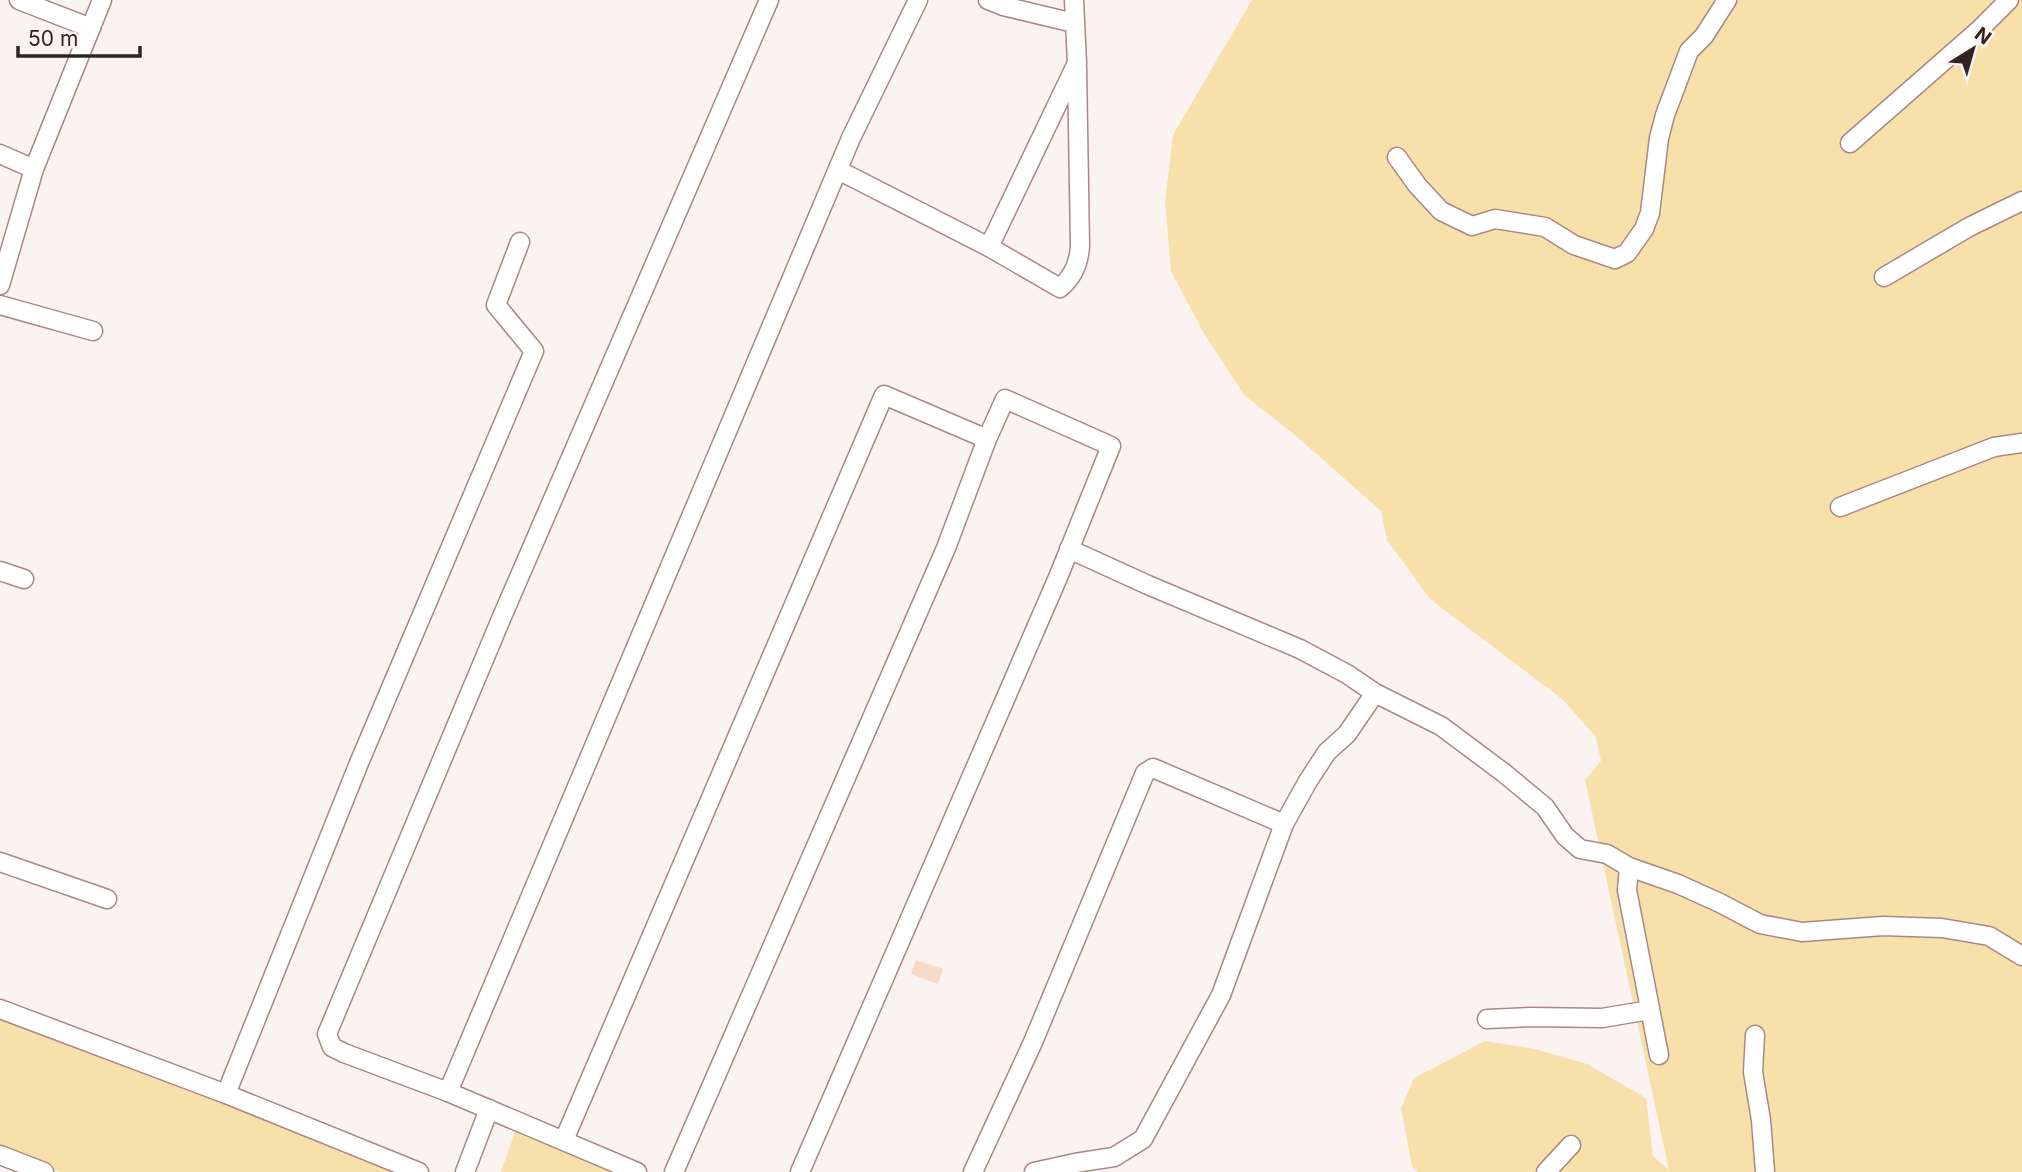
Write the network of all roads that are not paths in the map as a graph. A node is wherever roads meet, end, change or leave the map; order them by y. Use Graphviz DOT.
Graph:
graph roads {
  1 [pos="19,0"];
  2 [pos="102,0"];
  3 [pos="769,0"];
  4 [pos="918,0"];
  5 [pos="988,0"];
  6 [pos="1074,0"];
  7 [pos="1727,0"];
  8 [pos="2009,0"];
  9 [pos="1074,23"];
  10 [pos="91,28"];
  11 [pos="1077,63"];
  12 [pos="1850,143"];
  13 [pos="0,154"];
  14 [pos="1397,157"];
  15 [pos="34,169"];
  16 [pos="838,170"];
  17 [pos="2022,201"];
  18 [pos="520,242"];
  19 [pos="989,247"];
  20 [pos="1884,277"];
  21 [pos="0,285"];
  22 [pos="0,305"];
  23 [pos="93,331"];
  24 [pos="987,439"];
  25 [pos="2022,443"];
  26 [pos="1840,507"];
  27 [pos="1069,549"];
  28 [pos="0,571"];
  29 [pos="23,579"];
  30 [pos="1375,693"];
  31 [pos="1284,824"];
  32 [pos="0,862"];
  33 [pos="1629,867"];
  34 [pos="107,900"];
  35 [pos="2022,956"];
  36 [pos="0,1009"];
  37 [pos="1650,1010"];
  38 [pos="1487,1019"];
  39 [pos="1755,1035"];
  40 [pos="1659,1055"];
  41 [pos="448,1092"];
  42 [pos="226,1094"];
  43 [pos="489,1110"];
  44 [pos="564,1140"];
  45 [pos="1571,1145"];
  46 [pos="0,1155"];
  47 [pos="1112,1165"];
  48 [pos="44,1172"];
  49 [pos="419,1172"];
  50 [pos="466,1172"];
  51 [pos="637,1172"];
  52 [pos="674,1172"];
  53 [pos="800,1172"];
  54 [pos="973,1172"];
  55 [pos="1034,1172"];
  56 [pos="1546,1172"];
  57 [pos="1765,1172"];
  1 -- 10 [label="lane"];
  2 -- 10 [label="lane"];
  3 -- 41 [label="lane"];
  4 -- 16 [label="lane"];
  5 -- 9 [label="lane"];
  6 -- 9 [label="lane"];
  7 -- 14 [label="lane"];
  8 -- 12 [label="lane"];
  9 -- 11 [label="lane"];
  10 -- 15 [label="lane"];
  11 -- 19 [label="lane"];
  11 -- 19 [label="lane"];
  13 -- 15 [label="lane"];
  15 -- 21 [label="lane"];
  16 -- 19 [label="lane"];
  16 -- 41 [label="lane"];
  17 -- 20 [label="lane"];
  18 -- 42 [label="lane"];
  22 -- 23 [label="lane"];
  24 -- 27 [label="lane"];
  24 -- 44 [label="lane"];
  24 -- 52 [label="lane"];
  25 -- 26 [label="lane"];
  27 -- 30 [label="lane"];
  27 -- 53 [label="lane"];
  28 -- 29 [label="lane"];
  30 -- 31 [label="lane"];
  30 -- 33 [label="lane"];
  31 -- 47 [label="lane"];
  31 -- 54 [label="lane"];
  32 -- 34 [label="lane"];
  33 -- 35 [label="lane"];
  33 -- 37 [label="lane"];
  36 -- 42 [label="lane"];
  37 -- 38 [label="lane"];
  37 -- 40 [label="lane"];
  39 -- 57 [label="lane"];
  41 -- 43 [label="lane"];
  42 -- 49 [label="lane"];
  43 -- 44 [label="lane"];
  43 -- 50 [label="lane"];
  44 -- 51 [label="lane"];
  45 -- 56 [label="lane"];
  46 -- 48 [label="lane"];
  47 -- 55 [label="lane"];
}
